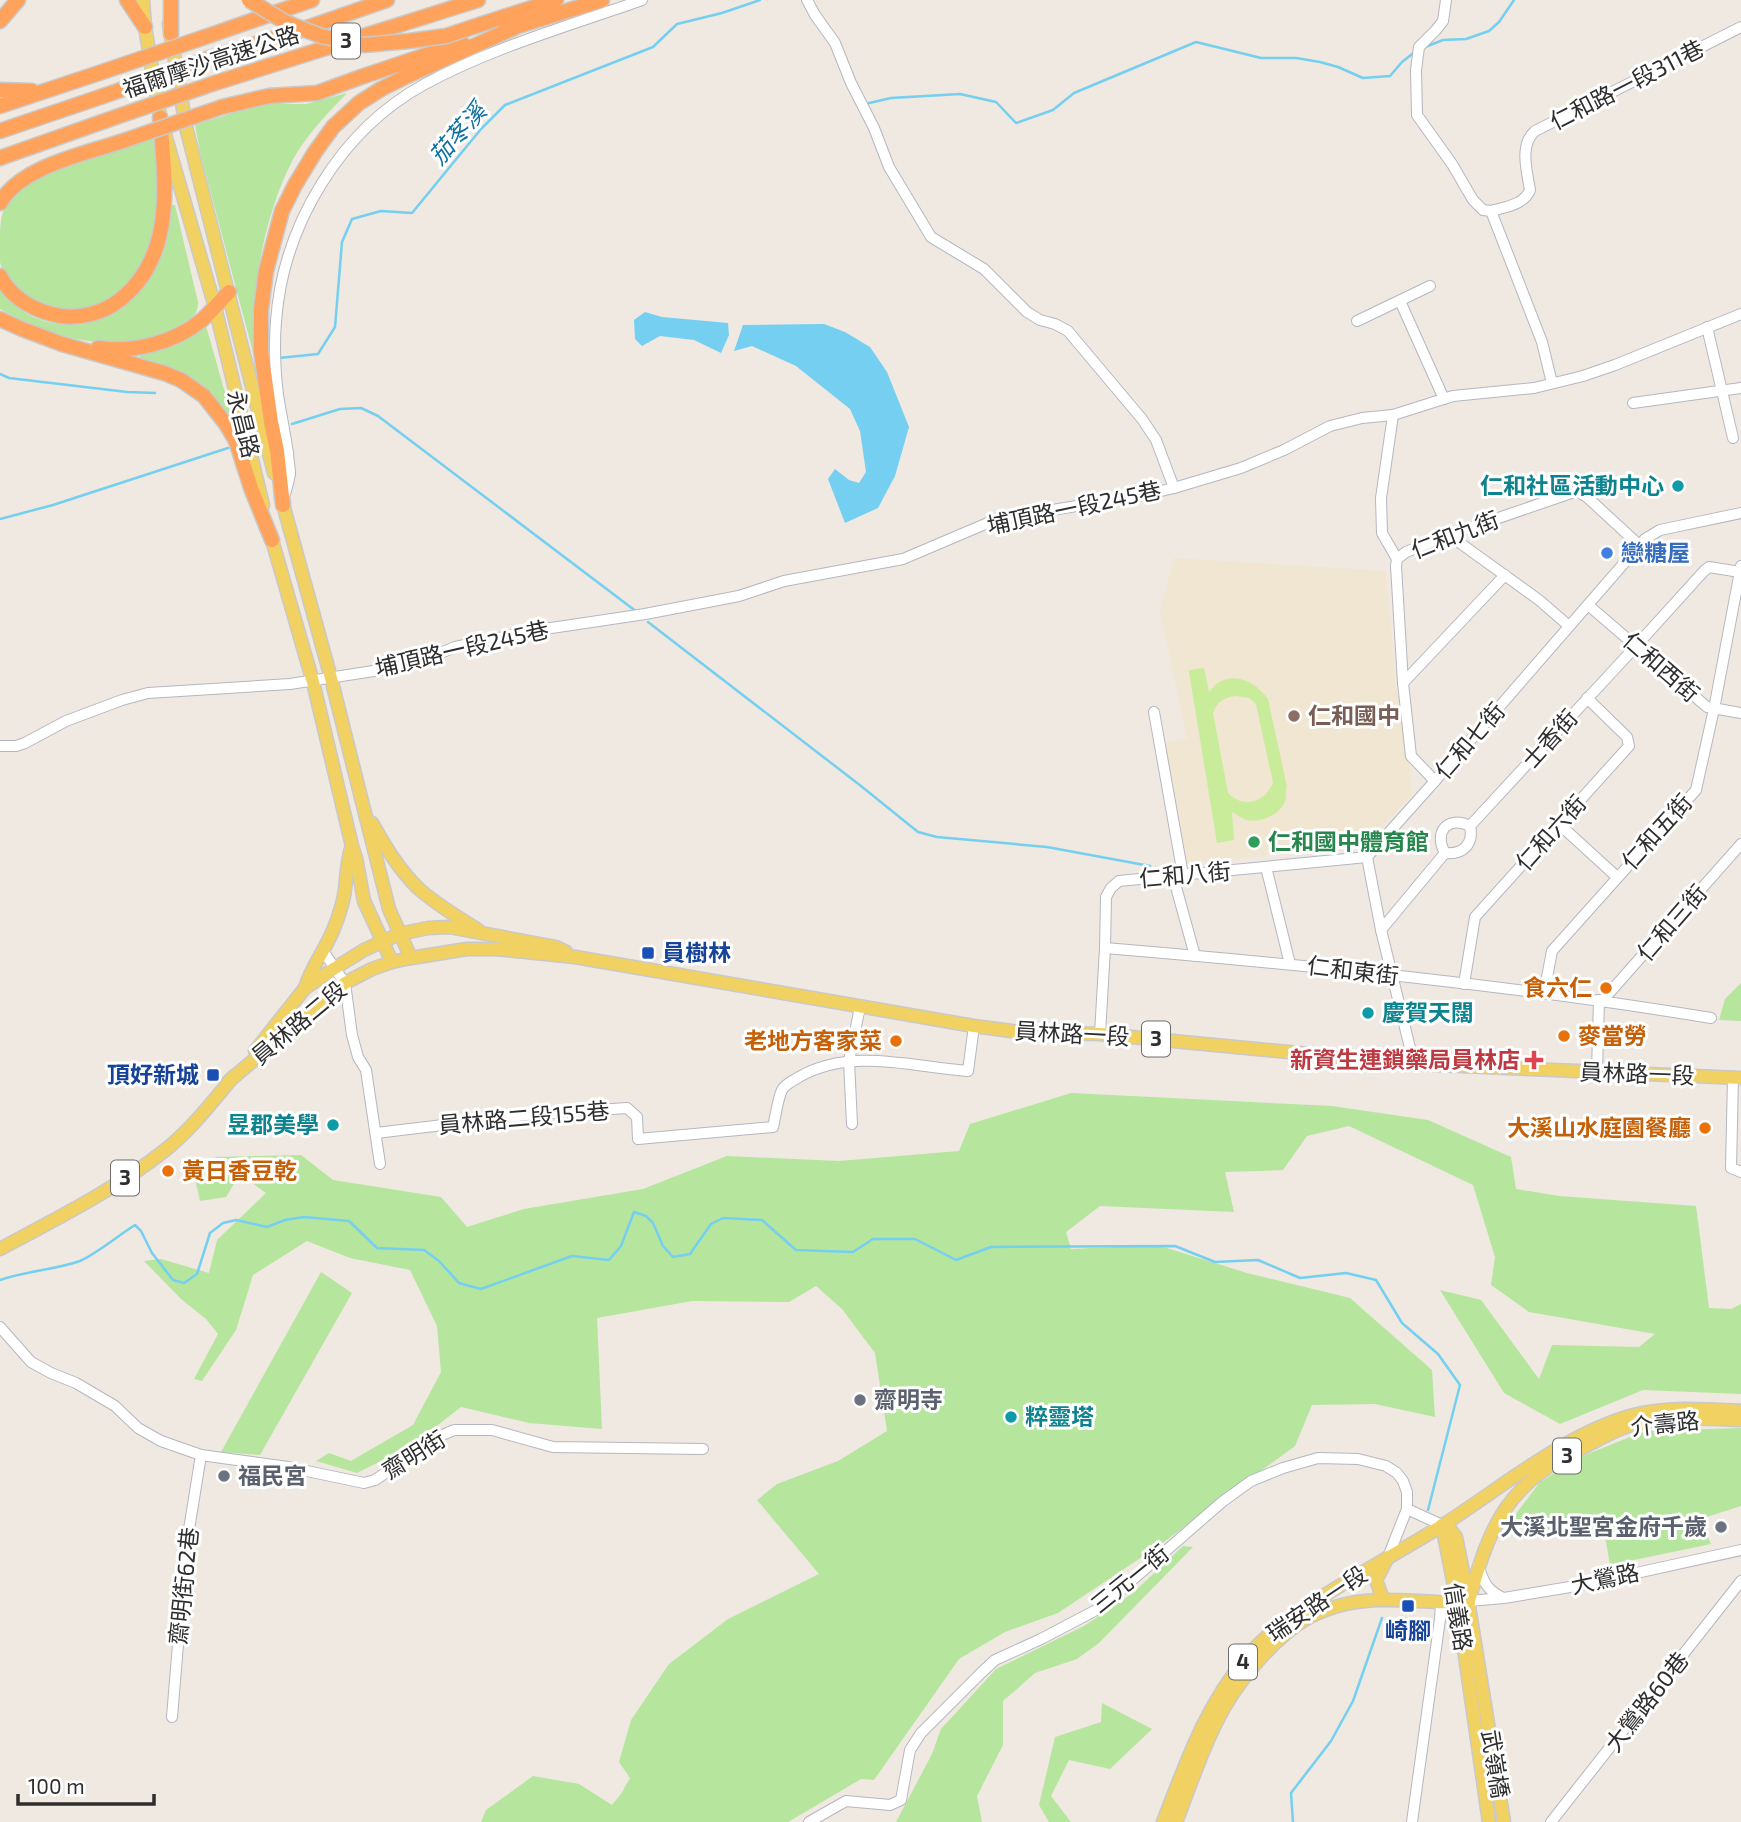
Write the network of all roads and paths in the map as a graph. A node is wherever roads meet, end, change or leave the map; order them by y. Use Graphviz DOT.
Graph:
graph roads {
  1 [pos="18,0"];
  2 [pos="127,0"];
  3 [pos="143,0"];
  4 [pos="165,0"];
  5 [pos="171,0"];
  6 [pos="249,0"];
  7 [pos="295,0"];
  8 [pos="312,0"];
  9 [pos="387,0"];
  10 [pos="478,0"];
  11 [pos="556,0"];
  12 [pos="602,0"];
  13 [pos="642,0"];
  14 [pos="1446,0"];
  15 [pos="807,1"];
  16 [pos="256,19"];
  17 [pos="0,21"];
  18 [pos="145,27"];
  19 [pos="1741,27"];
  20 [pos="514,28"];
  21 [pos="171,34"];
  22 [pos="58,88"];
  23 [pos="0,90"];
  24 [pos="0,106"];
  25 [pos="160,117"];
  26 [pos="0,131"];
  27 [pos="0,158"];
  28 [pos="0,203"];
  29 [pos="1491,211"];
  30 [pos="0,276"];
  31 [pos="1430,286"];
  32 [pos="229,292"];
  33 [pos="1400,301"];
  34 [pos="215,307"];
  35 [pos="1741,314"];
  36 [pos="0,319"];
  37 [pos="1357,321"];
  38 [pos="1707,327"];
  39 [pos="62,344"];
  40 [pos="1552,383"];
  41 [pos="1741,388"];
  42 [pos="1722,391"];
  43 [pos="1444,399"];
  44 [pos="1633,403"];
  45 [pos="1393,415"];
  46 [pos="1733,438"];
  47 [pos="1174,488"];
  48 [pos="283,505"];
  49 [pos="1741,513"];
  50 [pos="1450,535"];
  51 [pos="272,540"];
  52 [pos="1639,545"];
  53 [pos="1397,559"];
  54 [pos="1740,569"];
  55 [pos="1505,575"];
  56 [pos="1588,605"];
  57 [pos="1569,626"];
  58 [pos="1636,646"];
  59 [pos="331,678"];
  60 [pos="313,682"];
  61 [pos="1403,683"];
  62 [pos="1587,698"];
  63 [pos="1714,709"];
  64 [pos="1154,712"];
  65 [pos="1741,713"];
  66 [pos="0,746"];
  67 [pos="1435,781"];
  68 [pos="364,810"];
  69 [pos="1559,824"];
  70 [pos="1470,825"];
  71 [pos="1741,844"];
  72 [pos="352,846"];
  73 [pos="1445,853"];
  74 [pos="1367,857"];
  75 [pos="1266,867"];
  76 [pos="1178,875"];
  77 [pos="1618,877"];
  78 [pos="1381,930"];
  79 [pos="481,932"];
  80 [pos="399,934"];
  81 [pos="383,942"];
  82 [pos="1105,948"];
  83 [pos="323,951"];
  84 [pos="1195,956"];
  85 [pos="575,957"];
  86 [pos="411,958"];
  87 [pos="392,962"];
  88 [pos="1290,964"];
  89 [pos="335,968"];
  90 [pos="1392,976"];
  91 [pos="345,983"];
  92 [pos="1464,984"];
  93 [pos="306,988"];
  94 [pos="1544,993"];
  95 [pos="1601,1000"];
  96 [pos="860,1007"];
  97 [pos="1711,1018"];
  98 [pos="974,1026"];
  99 [pos="1100,1034"];
  100 [pos="849,1061"];
  101 [pos="1414,1064"];
  102 [pos="1597,1072"];
  103 [pos="1737,1078"];
  104 [pos="229,1081"];
  105 [pos="852,1124"];
  106 [pos="376,1133"];
  107 [pos="380,1164"];
  108 [pos="1741,1172"];
  109 [pos="0,1248"];
  110 [pos="0,1327"];
  111 [pos="1741,1411"];
  112 [pos="1741,1420"];
  113 [pos="703,1449"];
  114 [pos="201,1455"];
  115 [pos="1407,1509"];
  116 [pos="1442,1525"];
  117 [pos="1741,1550"];
  118 [pos="1388,1557"];
  119 [pos="1478,1566"];
  120 [pos="1741,1581"];
  121 [pos="1504,1598"];
  122 [pos="1383,1599"];
  123 [pos="1463,1601"];
  124 [pos="1441,1603"];
  125 [pos="1486,1705"];
  126 [pos="1471,1708"];
  127 [pos="172,1717"];
  128 [pos="1561,1817"];
  129 [pos="809,1822"];
  130 [pos="1163,1822"];
  131 [pos="1176,1822"];
  132 [pos="1412,1822"];
  133 [pos="1489,1822"];
  134 [pos="1504,1822"];
  135 [pos="1551,1822"];
  1 -- 17 [label="highway"];
  2 -- 18 [label="highway"];
  3 -- 18 [label="main road, 永昌路"];
  4 -- 21 [label="main road, 永昌路"];
  5 -- 21 [label="highway"];
  6 -- 11 [label="highway, bridge"];
  7 -- 16 [label="highway"];
  8 -- 16 [label="highway"];
  9 -- 26 [label="highway, 福爾摩沙高速公路 / 3, bridge"];
  10 -- 27 [label="highway, 福爾摩沙高速公路 / 3, bridge"];
  12 -- 20 [label="highway"];
  13 -- 48 [label="street"];
  14 -- 29 [label="street"];
  15 -- 47 [label="street"];
  16 -- 22 [label="highway, bridge"];
  18 -- 25 [label="main road, 永昌路"];
  19 -- 29 [label="street, 仁和路一段311巷"];
  20 -- 28 [label="highway, bridge"];
  20 -- 48 [label="highway"];
  21 -- 32 [label="main road, 永昌路"];
  22 -- 23 [label="highway"];
  22 -- 24 [label="highway"];
  25 -- 30 [label="highway"];
  25 -- 34 [label="main road, 永昌路"];
  29 -- 40 [label="street"];
  31 -- 33 [label="street"];
  32 -- 34 [label="highway"];
  32 -- 48 [label="main road, 永昌路"];
  33 -- 37 [label="street"];
  33 -- 43 [label="street"];
  34 -- 39 [label="highway"];
  34 -- 51 [label="main road, 永昌路"];
  35 -- 38 [label="street, 埔頂路一段245巷"];
  36 -- 39 [label="highway"];
  38 -- 40 [label="street, 埔頂路一段245巷"];
  38 -- 42 [label="street"];
  39 -- 51 [label="highway"];
  40 -- 43 [label="street, 埔頂路一段245巷"];
  41 -- 42 [label="street"];
  42 -- 44 [label="street"];
  42 -- 46 [label="street"];
  43 -- 45 [label="street, 埔頂路一段245巷"];
  45 -- 47 [label="street, 埔頂路一段245巷"];
  45 -- 53 [label="street"];
  47 -- 59 [label="street, 埔頂路一段245巷"];
  48 -- 59 [label="main road, 永昌路"];
  49 -- 52 [label="street, 仁和七街"];
  50 -- 52 [label="street, 仁和九街"];
  50 -- 53 [label="street, 仁和九街"];
  50 -- 55 [label="street"];
  51 -- 60 [label="main road, 永昌路"];
  52 -- 56 [label="street, 仁和七街"];
  53 -- 61 [label="street, 仁和九街"];
  54 -- 58 [label="street, 士香街"];
  54 -- 63 [label="street, 仁和五街"];
  55 -- 57 [label="street"];
  55 -- 61 [label="street"];
  56 -- 57 [label="street, 仁和七街"];
  56 -- 58 [label="street, 仁和西街"];
  57 -- 67 [label="street, 仁和七街"];
  58 -- 62 [label="street, 士香街"];
  58 -- 63 [label="street, 仁和西街"];
  59 -- 60 [label="street, 埔頂路一段245巷"];
  59 -- 68 [label="main road, 永昌路"];
  60 -- 66 [label="street, 埔頂路一段245巷"];
  60 -- 72 [label="main road, 永昌路"];
  61 -- 67 [label="street, 仁和九街"];
  62 -- 69 [label="street, 仁和六街"];
  62 -- 70 [label="street, 士香街"];
  63 -- 65 [label="street, 仁和西街"];
  63 -- 77 [label="street, 仁和五街"];
  64 -- 76 [label="street"];
  67 -- 74 [label="street, 仁和七街"];
  68 -- 79 [label="main road"];
  68 -- 80 [label="main road, 永昌路"];
  69 -- 77 [label="street"];
  69 -- 92 [label="street, 仁和六街"];
  70 -- 73 [label="street, 士香街"];
  70 -- 73 [label="street"];
  71 -- 95 [label="street, 仁和三街"];
  72 -- 81 [label="main road, 永昌路"];
  72 -- 83 [label="main road"];
  73 -- 78 [label="street, 士香街"];
  74 -- 75 [label="street, 仁和八街"];
  74 -- 78 [label="street"];
  75 -- 76 [label="street, 仁和八街"];
  75 -- 88 [label="street"];
  76 -- 82 [label="street, 仁和八街"];
  76 -- 84 [label="street"];
  77 -- 94 [label="street, 仁和五街"];
  78 -- 90 [label="street"];
  79 -- 80 [label="main road, 員林路一段 / 3"];
  79 -- 85 [label="main road, 員林路一段 / 3"];
  80 -- 81 [label="main road, 員林路一段 / 3"];
  80 -- 86 [label="main road, 永昌路"];
  81 -- 87 [label="main road, 永昌路"];
  81 -- 89 [label="main road, 員林路二段 / 3"];
  82 -- 84 [label="street, 仁和東街"];
  82 -- 99 [label="street, 仁和八街"];
  83 -- 89 [label="street"];
  83 -- 93 [label="main road"];
  84 -- 88 [label="street, 仁和東街"];
  85 -- 86 [label="main road, 員林路一段 / 3"];
  85 -- 96 [label="main road, 員林路一段 / 3"];
  86 -- 87 [label="main road, 員林路二段 / 3"];
  87 -- 91 [label="main road, 員林路二段 / 3"];
  88 -- 90 [label="street, 仁和東街"];
  89 -- 91 [label="street"];
  89 -- 93 [label="main road, 員林路二段 / 3"];
  90 -- 92 [label="street, 仁和東街"];
  90 -- 101 [label="street"];
  91 -- 104 [label="main road, 員林路二段 / 3"];
  91 -- 106 [label="street"];
  92 -- 94 [label="street, 仁和東街"];
  93 -- 104 [label="main road, 員林路二段 / 3"];
  94 -- 95 [label="street, 仁和東街"];
  95 -- 97 [label="street, 仁和東街"];
  95 -- 102 [label="street"];
  96 -- 98 [label="main road, 員林路一段 / 3"];
  96 -- 100 [label="street"];
  98 -- 99 [label="main road, 員林路一段 / 3"];
  98 -- 100 [label="street"];
  99 -- 101 [label="main road, 員林路一段 / 3"];
  100 -- 105 [label="street"];
  100 -- 106 [label="street, 員林路二段155巷"];
  101 -- 102 [label="main road, 員林路一段 / 3"];
  102 -- 103 [label="main road, 員林路一段 / 3"];
  103 -- 108 [label="street"];
  104 -- 109 [label="main road, 員林路二段 / 3"];
  106 -- 107 [label="street"];
  110 -- 114 [label="street, 齋明街"];
  111 -- 116 [label="main road, 介壽路 / 3"];
  112 -- 119 [label="main road, 介壽路 / 3"];
  113 -- 114 [label="street, 齋明街"];
  114 -- 127 [label="street, 齋明街62巷"];
  115 -- 116 [label="street"];
  115 -- 118 [label="street"];
  115 -- 129 [label="street, 三元一街"];
  116 -- 118 [label="main road, 瑞安路一段 / 4"];
  116 -- 123 [label="main road"];
  117 -- 121 [label="street, 大鶯路"];
  118 -- 122 [label="main road"];
  118 -- 130 [label="main road, 瑞安路一段 / 4"];
  119 -- 121 [label="street"];
  119 -- 123 [label="main road, 介壽路 / 3"];
  120 -- 128 [label="street, 大鶯路60巷"];
  121 -- 123 [label="street, 大鶯路"];
  122 -- 124 [label="main road, 瑞安路一段 / 4"];
  122 -- 131 [label="main road, 瑞安路一段 / 4"];
  123 -- 124 [label="main road, 瑞安路一段 / 4"];
  123 -- 125 [label="main road, 信義路 / 3"];
  123 -- 126 [label="main road, 信義路 / 3"];
  124 -- 132 [label="street"];
  125 -- 134 [label="main road, 武嶺橋 / 3"];
  126 -- 133 [label="main road, 武嶺橋 / 3"];
  128 -- 135 [label="street, 大鶯路60巷"];
}
